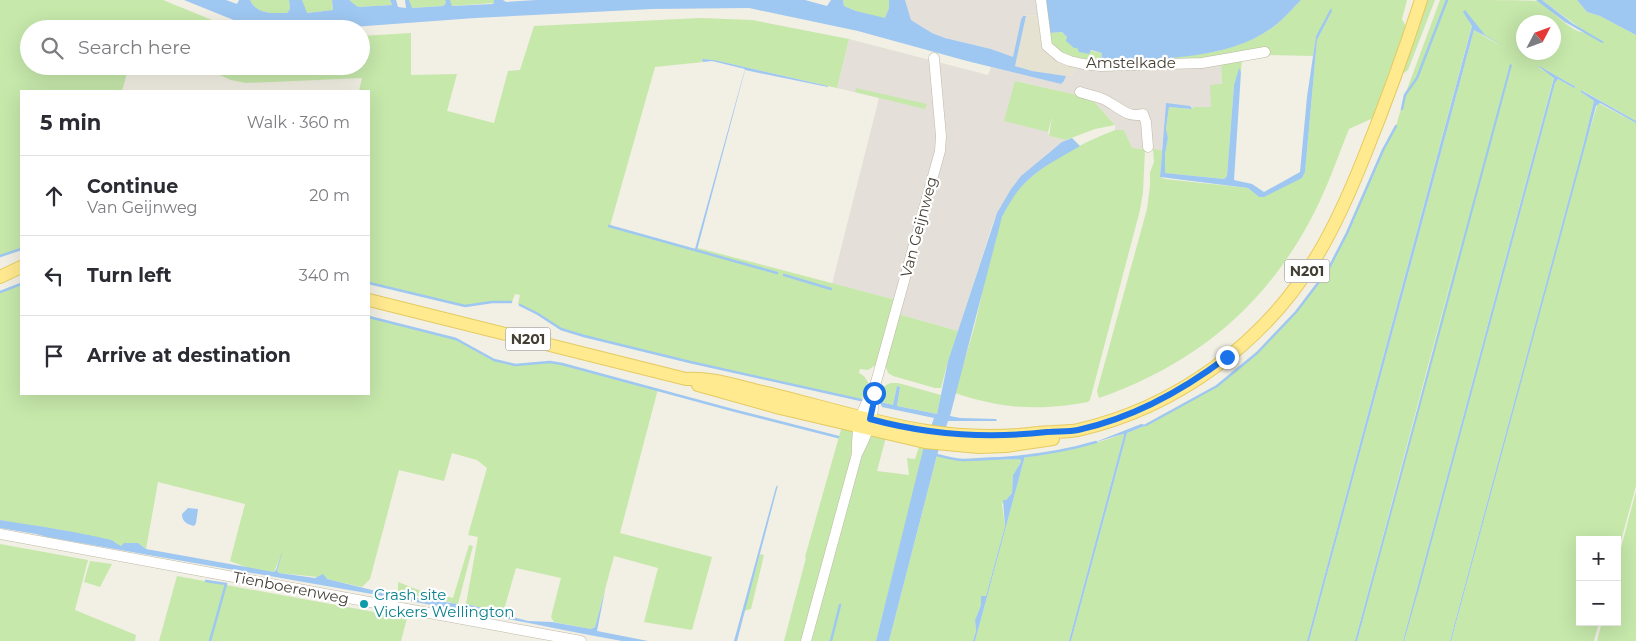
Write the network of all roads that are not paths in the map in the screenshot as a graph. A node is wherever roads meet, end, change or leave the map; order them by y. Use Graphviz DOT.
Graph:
graph roads {
  1 [pos="1041,0"];
  2 [pos="1421,0"];
  3 [pos="1265,52"];
  4 [pos="934,58"];
  5 [pos="1080,92"];
  6 [pos="1148,147"];
  7 [pos="20,267"];
  8 [pos="20,267"];
  9 [pos="0,272"];
  10 [pos="0,277"];
  11 [pos="370,300"];
  12 [pos="865,423"];
  13 [pos="0,534"];
  14 [pos="581,641"];
  15 [pos="806,641"];
  1 -- 3 [label="street, Amstelkade"];
  2 -- 12 [label="main road, N201"];
  4 -- 12 [label="street, Van Geijnweg"];
  5 -- 6 [label="street"];
  7 -- 9 [label="main road"];
  8 -- 10 [label="main road"];
  11 -- 12 [label="main road, N201"];
  12 -- 15 [label="street, Van Geijnweg"];
  13 -- 14 [label="street, Tienboerenweg"];
}
